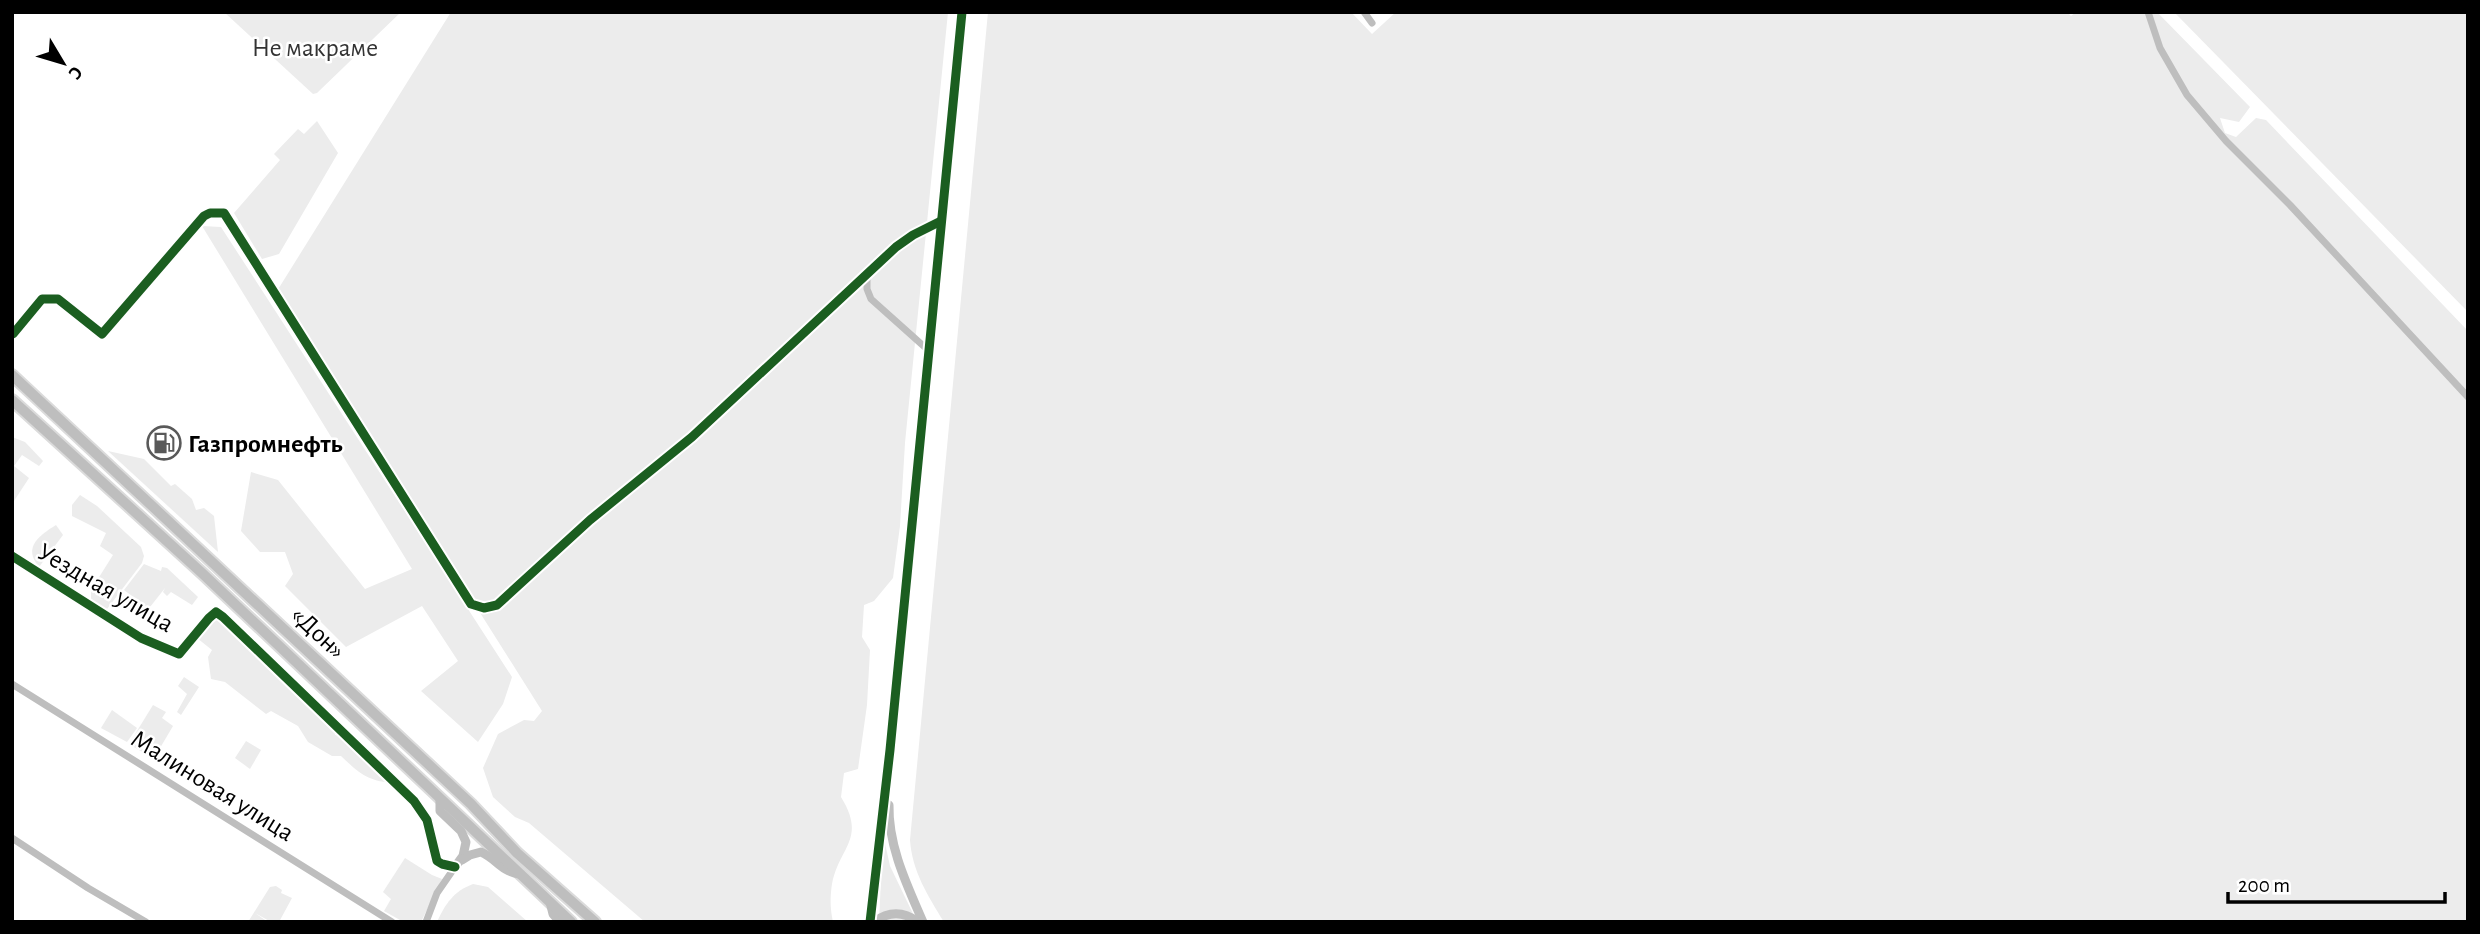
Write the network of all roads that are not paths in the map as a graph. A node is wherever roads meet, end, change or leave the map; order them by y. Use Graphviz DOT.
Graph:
graph roads {
  1 [pos="962,12"];
  2 [pos="1364,12"];
  3 [pos="2148,12"];
  4 [pos="1372,23"];
  5 [pos="941,221"];
  6 [pos="867,275"];
  7 [pos="13,334"];
  8 [pos="928,350"];
  9 [pos="12,375"];
  10 [pos="2468,397"];
  11 [pos="12,400"];
  12 [pos="12,556"];
  13 [pos="12,684"];
  14 [pos="890,750"];
  15 [pos="440,800"];
  16 [pos="12,838"];
  17 [pos="456,867"];
  18 [pos="519,874"];
  19 [pos="550,902"];
  20 [pos="146,922"];
  21 [pos="392,922"];
  22 [pos="426,922"];
  23 [pos="560,922"];
  24 [pos="571,922"];
  25 [pos="594,922"];
  26 [pos="872,922"];
  27 [pos="920,922"];
  1 -- 5 [label="street"];
  2 -- 4 [label="street"];
  3 -- 10 [label="street"];
  5 -- 6 [label="street"];
  5 -- 8 [label="street"];
  6 -- 7 [label="street"];
  6 -- 8 [label="street"];
  8 -- 14 [label="street"];
  9 -- 25 [label="highway, «Дон»"];
  11 -- 15 [label="highway, «Дон»"];
  12 -- 17 [label="street, Уездная улица"];
  13 -- 21 [label="street, Малиновая улица"];
  14 -- 26 [label="street"];
  14 -- 27 [label="street"];
  15 -- 17 [label="street"];
  15 -- 18 [label="highway, «Дон»"];
  16 -- 20 [label="street"];
  17 -- 18 [label="street"];
  17 -- 22 [label="street"];
  18 -- 19 [label="highway, «Дон»"];
  19 -- 23 [label="street"];
  19 -- 24 [label="highway, «Дон»"];
  26 -- 27 [label="street"];
}
